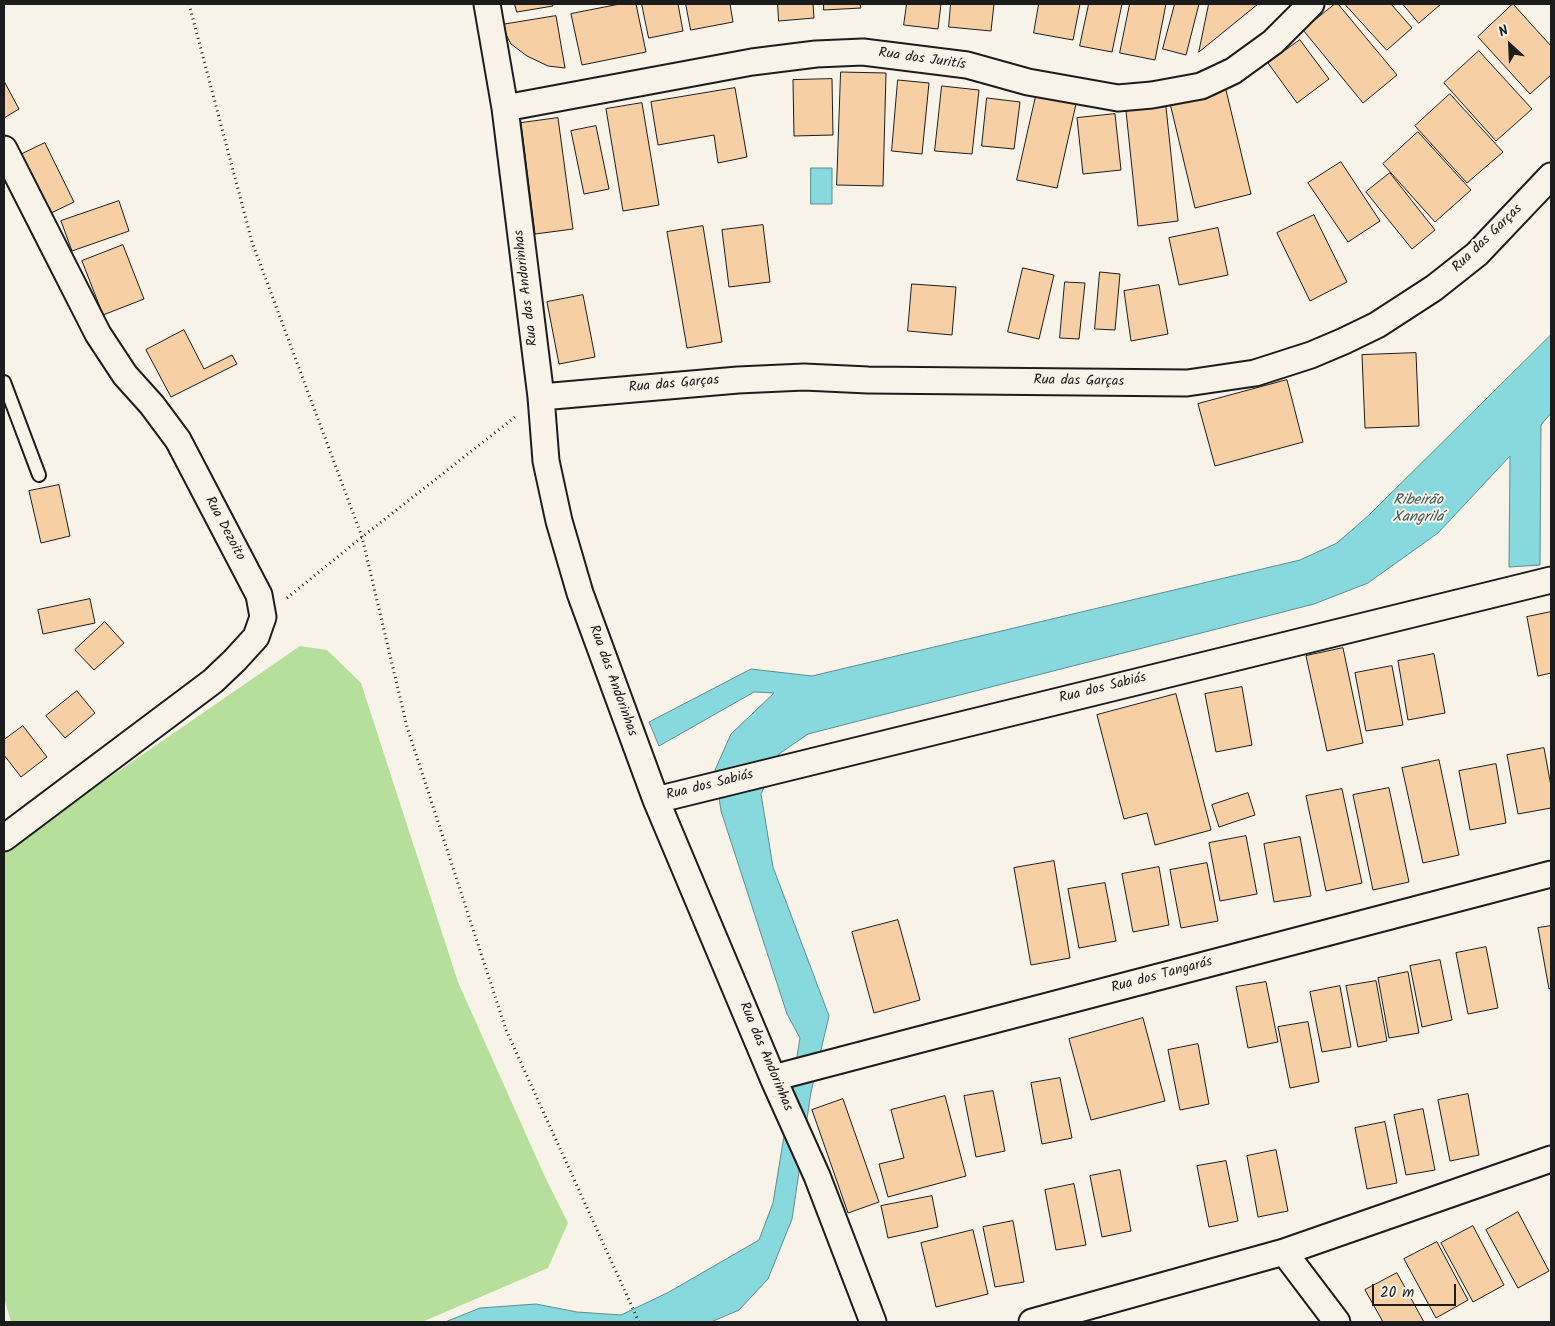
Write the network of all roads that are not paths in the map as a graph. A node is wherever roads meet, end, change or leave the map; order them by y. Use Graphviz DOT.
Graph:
graph roads {
  1 [pos="487,4"];
  2 [pos="1311,4"];
  3 [pos="506,108"];
  4 [pos="4,149"];
  5 [pos="1551,176"];
  6 [pos="4,382"];
  7 [pos="541,397"];
  8 [pos="39,475"];
  9 [pos="1551,580"];
  10 [pos="656,800"];
  11 [pos="4,838"];
  12 [pos="1551,874"];
  13 [pos="773,1078"];
  14 [pos="1551,1159"];
  15 [pos="1284,1252"];
  16 [pos="873,1322"];
  17 [pos="1032,1322"];
  18 [pos="1336,1322"];
  1 -- 3 [label="street, Rua das Andorinhas"];
  2 -- 3 [label="street, Rua dos Juritís"];
  3 -- 7 [label="street, Rua das Andorinhas"];
  4 -- 11 [label="street, Rua Dezoito"];
  5 -- 7 [label="street, Rua das Garças"];
  6 -- 8 [label="lane"];
  7 -- 10 [label="street, Rua das Andorinhas"];
  9 -- 10 [label="street, Rua dos Sabiás"];
  10 -- 13 [label="street, Rua das Andorinhas"];
  12 -- 13 [label="street, Rua dos Tangarás"];
  13 -- 16 [label="street, Rua das Andorinhas"];
  14 -- 15 [label="street"];
  15 -- 17 [label="street"];
  15 -- 18 [label="street"];
}
